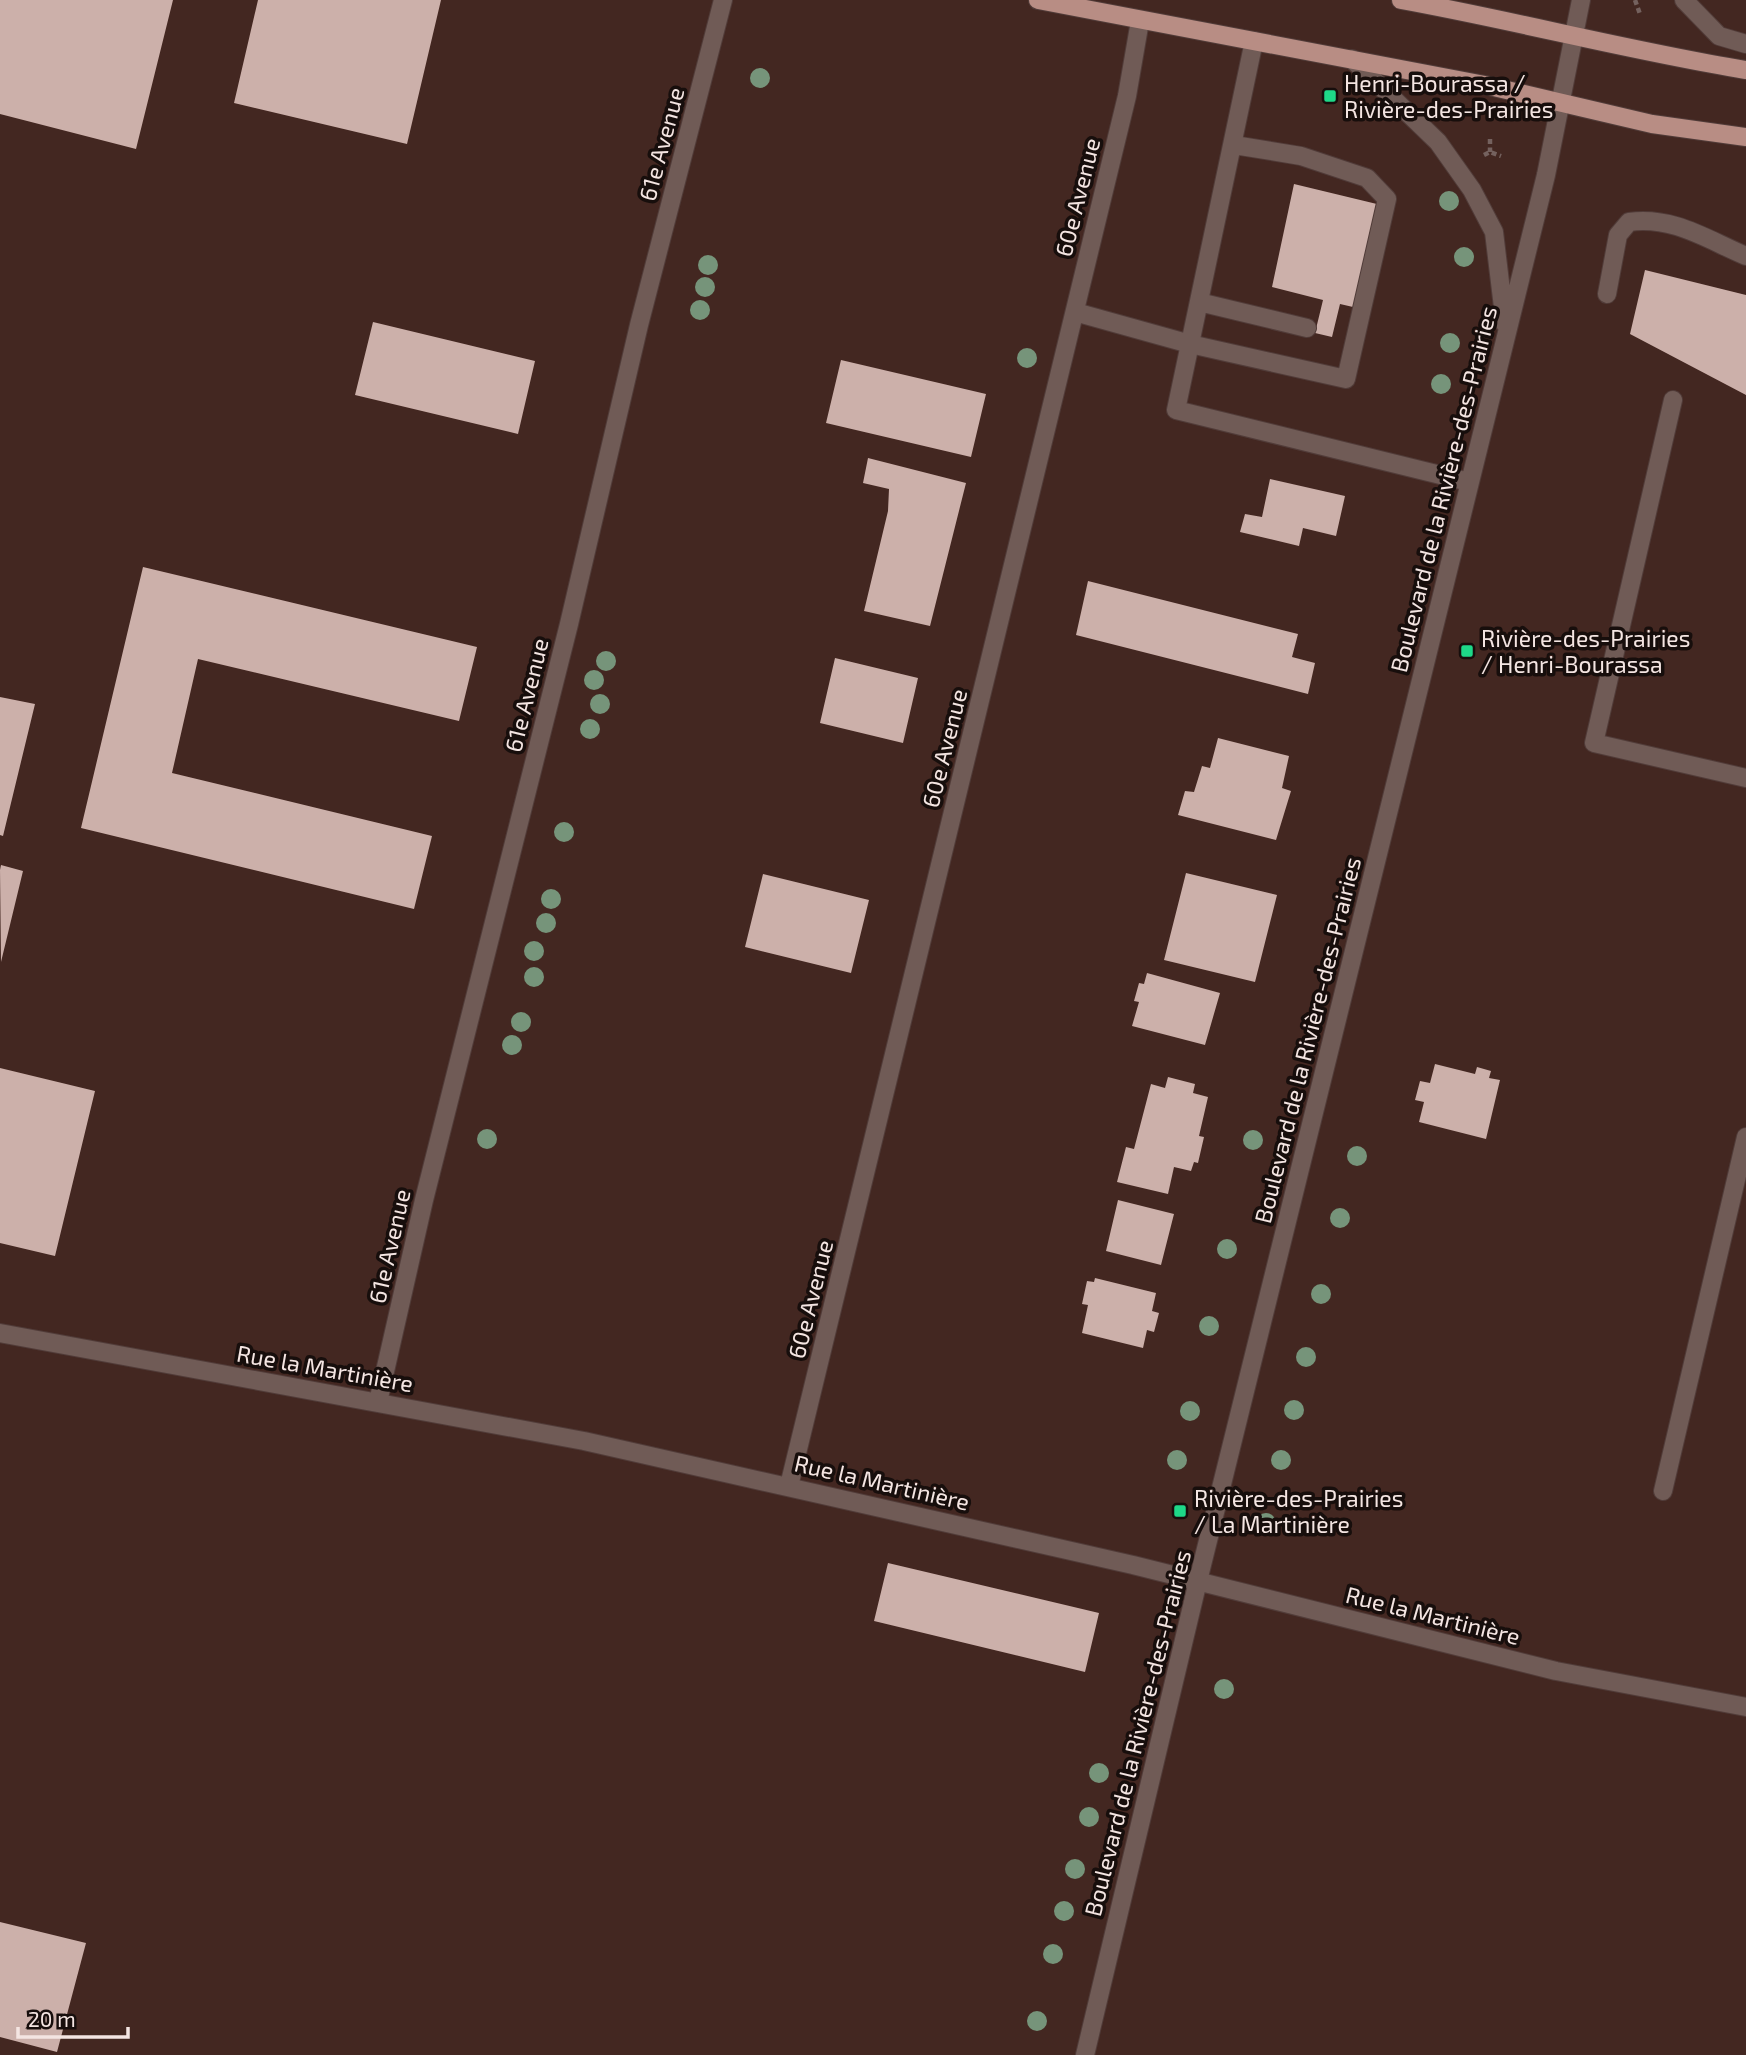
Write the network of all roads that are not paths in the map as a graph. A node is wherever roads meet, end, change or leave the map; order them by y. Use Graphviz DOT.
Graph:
graph roads {
  1 [pos="723,0"];
  2 [pos="1038,0"];
  3 [pos="1401,0"];
  4 [pos="1581,0"];
  5 [pos="1684,0"];
  6 [pos="1140,21"];
  7 [pos="1574,36"];
  8 [pos="1254,41"];
  9 [pos="1746,44"];
  10 [pos="1352,59"];
  11 [pos="1746,70"];
  12 [pos="1559,104"];
  13 [pos="1746,137"];
  14 [pos="1234,145"];
  15 [pos="1746,256"];
  16 [pos="1607,293"];
  17 [pos="1199,302"];
  18 [pos="1075,312"];
  19 [pos="1307,328"];
  20 [pos="1506,335"];
  21 [pos="1190,344"];
  22 [pos="1673,400"];
  23 [pos="1469,482"];
  24 [pos="1746,778"];
  25 [pos="1746,1137"];
  26 [pos="0,1333"];
  27 [pos="378,1402"];
  28 [pos="789,1486"];
  29 [pos="1663,1491"];
  30 [pos="1198,1581"];
  31 [pos="1746,1707"];
  32 [pos="1085,2055"];
  1 -- 27 [label="street, 61e Avenue"];
  2 -- 6 [label="main road"];
  3 -- 7 [label="main road"];
  4 -- 7 [label="street, Boulevard de la Rivière-des-Prairies"];
  5 -- 9 [label="street"];
  6 -- 8 [label="main road"];
  6 -- 18 [label="street, 60e Avenue"];
  7 -- 11 [label="main road"];
  7 -- 12 [label="street, Boulevard de la Rivière-des-Prairies"];
  8 -- 10 [label="main road"];
  8 -- 14 [label="street"];
  10 -- 12 [label="main road"];
  10 -- 20 [label="street"];
  12 -- 13 [label="main road"];
  12 -- 20 [label="street, Boulevard de la Rivière-des-Prairies"];
  14 -- 17 [label="street"];
  14 -- 21 [label="street"];
  15 -- 16 [label="street"];
  17 -- 19 [label="street"];
  17 -- 21 [label="street"];
  18 -- 21 [label="street"];
  18 -- 28 [label="street, 60e Avenue"];
  20 -- 23 [label="street, Boulevard de la Rivière-des-Prairies"];
  21 -- 23 [label="street"];
  22 -- 24 [label="street"];
  23 -- 30 [label="street, Boulevard de la Rivière-des-Prairies"];
  25 -- 29 [label="street"];
  26 -- 27 [label="street, Rue la Martinière"];
  27 -- 28 [label="street, Rue la Martinière"];
  28 -- 30 [label="street, Rue la Martinière"];
  30 -- 31 [label="street, Rue la Martinière"];
  30 -- 32 [label="street, Boulevard de la Rivière-des-Prairies"];
}
